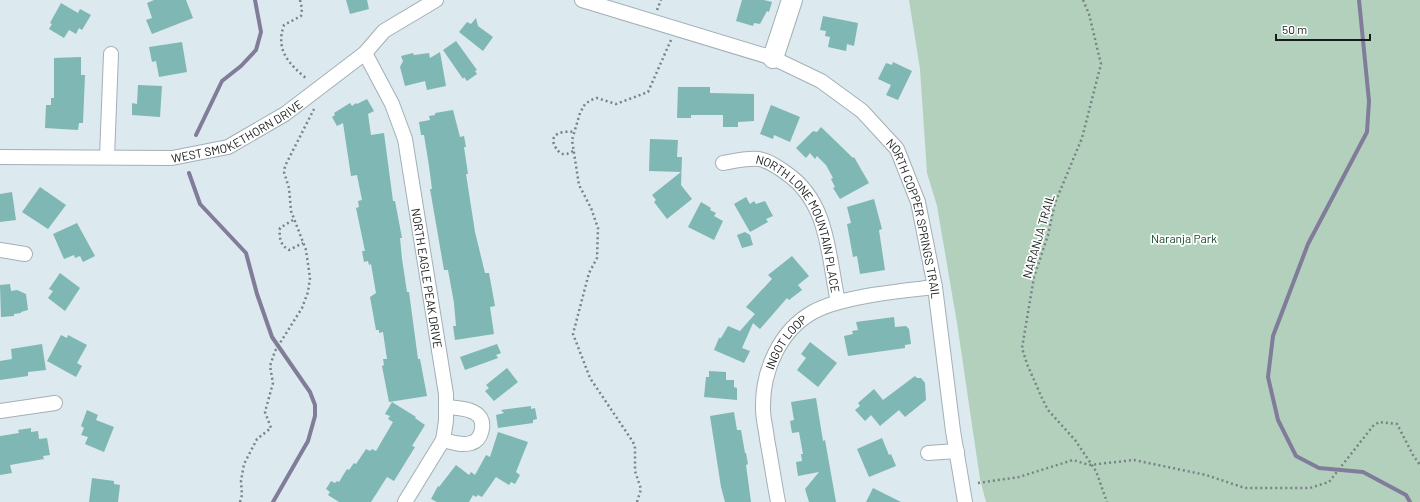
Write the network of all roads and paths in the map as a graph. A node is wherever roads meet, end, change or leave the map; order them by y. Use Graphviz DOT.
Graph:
graph roads {
  1 [pos="300,0"];
  2 [pos="436,0"];
  3 [pos="582,0"];
  4 [pos="792,0"];
  5 [pos="1083,0"];
  6 [pos="676,29"];
  7 [pos="365,53"];
  8 [pos="111,54"];
  9 [pos="773,58"];
  10 [pos="307,79"];
  11 [pos="312,112"];
  12 [pos="574,132"];
  13 [pos="573,151"];
  14 [pos="0,157"];
  15 [pos="107,157"];
  16 [pos="722,163"];
  17 [pos="294,220"];
  18 [pos="303,243"];
  19 [pos="0,250"];
  20 [pos="25,254"];
  21 [pos="935,287"];
  22 [pos="838,302"];
  23 [pos="55,403"];
  24 [pos="447,407"];
  25 [pos="0,411"];
  26 [pos="442,440"];
  27 [pos="957,451"];
  28 [pos="928,453"];
  29 [pos="1092,465"];
  30 [pos="1420,465"];
  31 [pos="978,482"];
  32 [pos="240,502"];
  33 [pos="405,502"];
  34 [pos="637,502"];
  35 [pos="778,502"];
  36 [pos="965,502"];
  37 [pos="1107,502"];
  1 -- 10 [label="path"];
  2 -- 7 [label="street, WEST SMOKETHORN DRIVE"];
  3 -- 6 [label="street"];
  4 -- 9 [label="street"];
  5 -- 29 [label="path, NARANJA TRAIL"];
  6 -- 9 [label="street"];
  6 -- 12 [label="path"];
  7 -- 15 [label="street, WEST SMOKETHORN DRIVE"];
  7 -- 24 [label="street, NORTH EAGLE PEAK DRIVE"];
  8 -- 15 [label="street"];
  9 -- 21 [label="street, NORTH COPPER SPRINGS TRAIL"];
  11 -- 17 [label="path"];
  12 -- 13 [label="path"];
  12 -- 13 [label="path"];
  13 -- 34 [label="path"];
  14 -- 15 [label="street, WEST SMOKETHORN DRIVE"];
  16 -- 22 [label="street, NORTH LONE MOUNTAIN PLACE"];
  17 -- 18 [label="path"];
  17 -- 18 [label="path"];
  18 -- 32 [label="path"];
  19 -- 20 [label="street"];
  21 -- 22 [label="street, INGOT LOOP"];
  21 -- 27 [label="street, NORTH COPPER SPRINGS TRAIL"];
  22 -- 35 [label="street, INGOT LOOP"];
  23 -- 25 [label="street"];
  24 -- 26 [label="street, NORTH EAGLE PEAK DRIVE"];
  24 -- 26 [label="street"];
  26 -- 33 [label="street, NORTH EAGLE PEAK DRIVE"];
  27 -- 28 [label="street"];
  27 -- 36 [label="street, NORTH COPPER SPRINGS TRAIL"];
  29 -- 30 [label="path"];
  29 -- 31 [label="path"];
  29 -- 37 [label="path, NARANJA TRAIL"];
}
